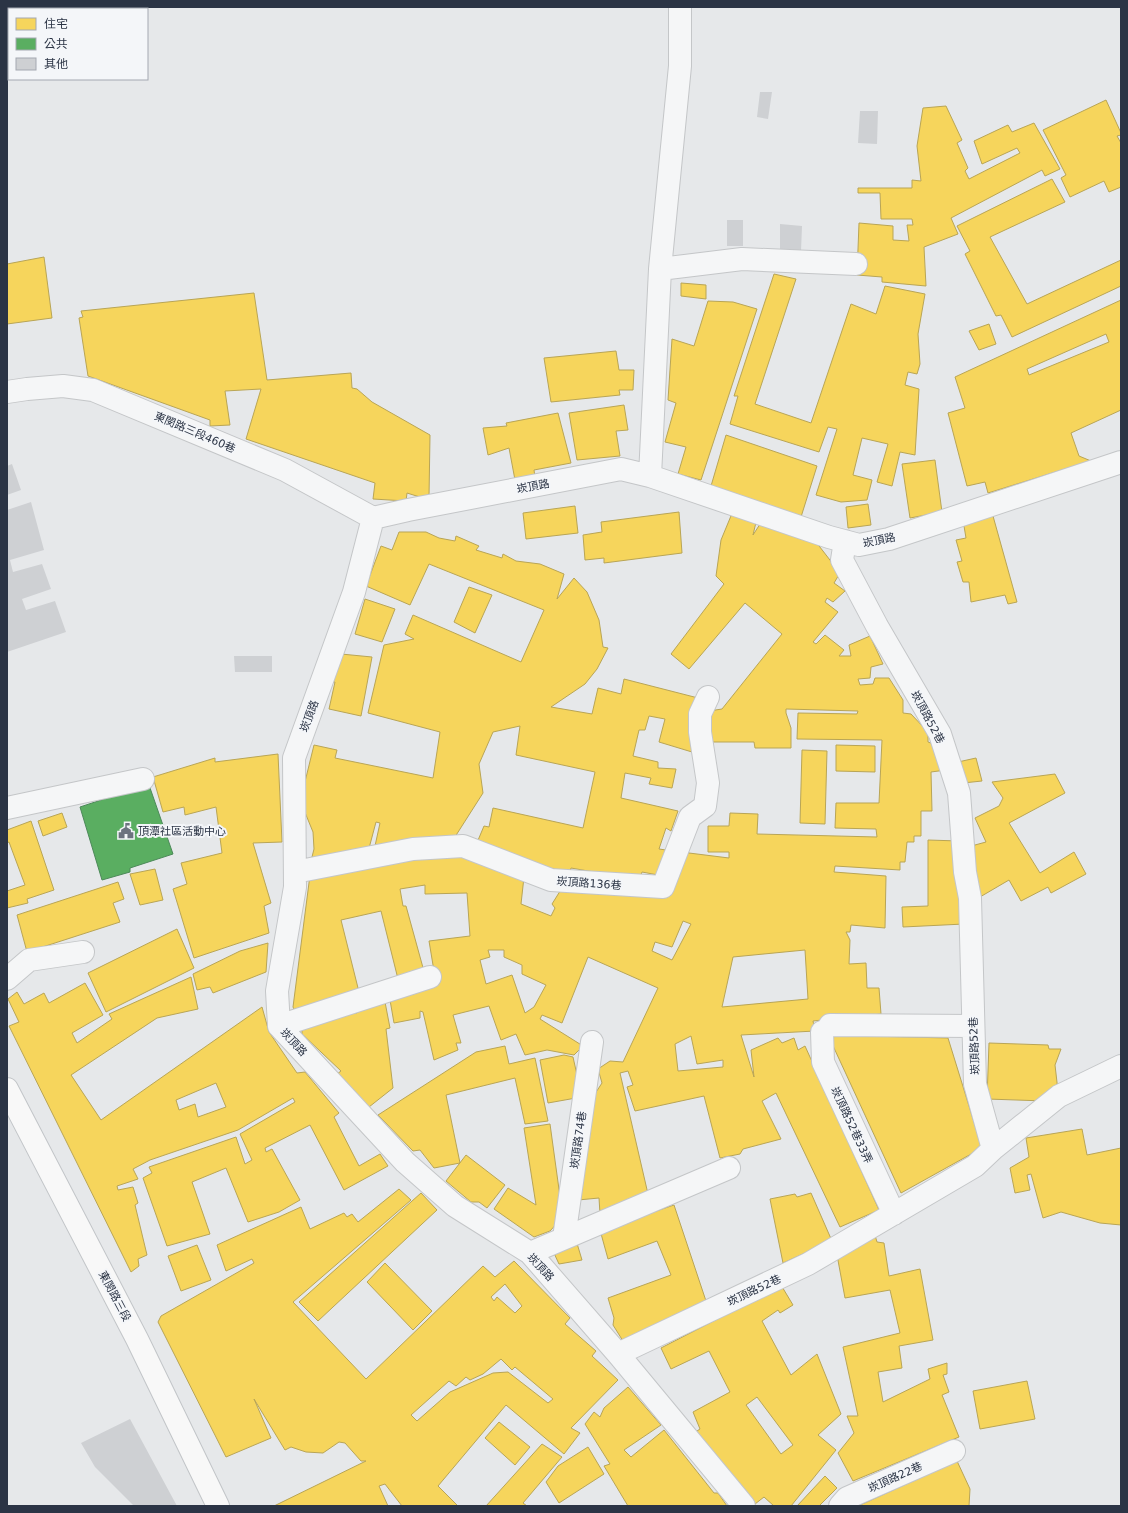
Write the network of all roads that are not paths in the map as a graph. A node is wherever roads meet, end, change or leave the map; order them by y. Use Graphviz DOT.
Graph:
graph roads {
  1 [pos="680,7"];
  2 [pos="856,264"];
  3 [pos="660,269"];
  4 [pos="7,392"];
  5 [pos="1121,462"];
  6 [pos="650,476"];
  7 [pos="373,518"];
  8 [pos="845,541"];
  9 [pos="708,697"];
  10 [pos="143,780"];
  11 [pos="7,808"];
  12 [pos="295,872"];
  13 [pos="83,952"];
  14 [pos="7,978"];
  15 [pos="430,978"];
  16 [pos="279,1026"];
  17 [pos="973,1026"];
  18 [pos="592,1042"];
  19 [pos="1121,1066"];
  20 [pos="7,1089"];
  21 [pos="993,1149"];
  22 [pos="729,1168"];
  23 [pos="894,1214"];
  24 [pos="564,1238"];
  25 [pos="530,1253"];
  26 [pos="618,1354"];
  27 [pos="954,1451"];
  28 [pos="218,1506"];
  29 [pos="743,1506"];
  30 [pos="840,1506"];
  1 -- 3 [label="street"];
  2 -- 3 [label="street"];
  3 -- 6 [label="street"];
  4 -- 7 [label="street, 東閔路三段460巷"];
  5 -- 8 [label="street, 崁頂路"];
  6 -- 7 [label="street, 崁頂路"];
  6 -- 8 [label="street, 崁頂路"];
  7 -- 12 [label="street, 崁頂路"];
  8 -- 17 [label="street, 崁頂路52巷"];
  9 -- 12 [label="street, 崁頂路136巷"];
  10 -- 11 [label="street"];
  12 -- 16 [label="street, 崁頂路"];
  13 -- 14 [label="street"];
  15 -- 16 [label="street"];
  16 -- 25 [label="street, 崁頂路"];
  17 -- 21 [label="street, 崁頂路52巷"];
  17 -- 23 [label="street, 崁頂路52巷33弄"];
  18 -- 24 [label="street, 崁頂路74巷"];
  19 -- 21 [label="street"];
  20 -- 28 [label="main road, 東閔路三段"];
  21 -- 23 [label="street, 崁頂路52巷"];
  22 -- 24 [label="street"];
  23 -- 26 [label="street, 崁頂路52巷"];
  24 -- 25 [label="street"];
  25 -- 26 [label="street, 崁頂路"];
  26 -- 29 [label="street, 崁頂路"];
  27 -- 30 [label="street, 崁頂路22巷"];
}
